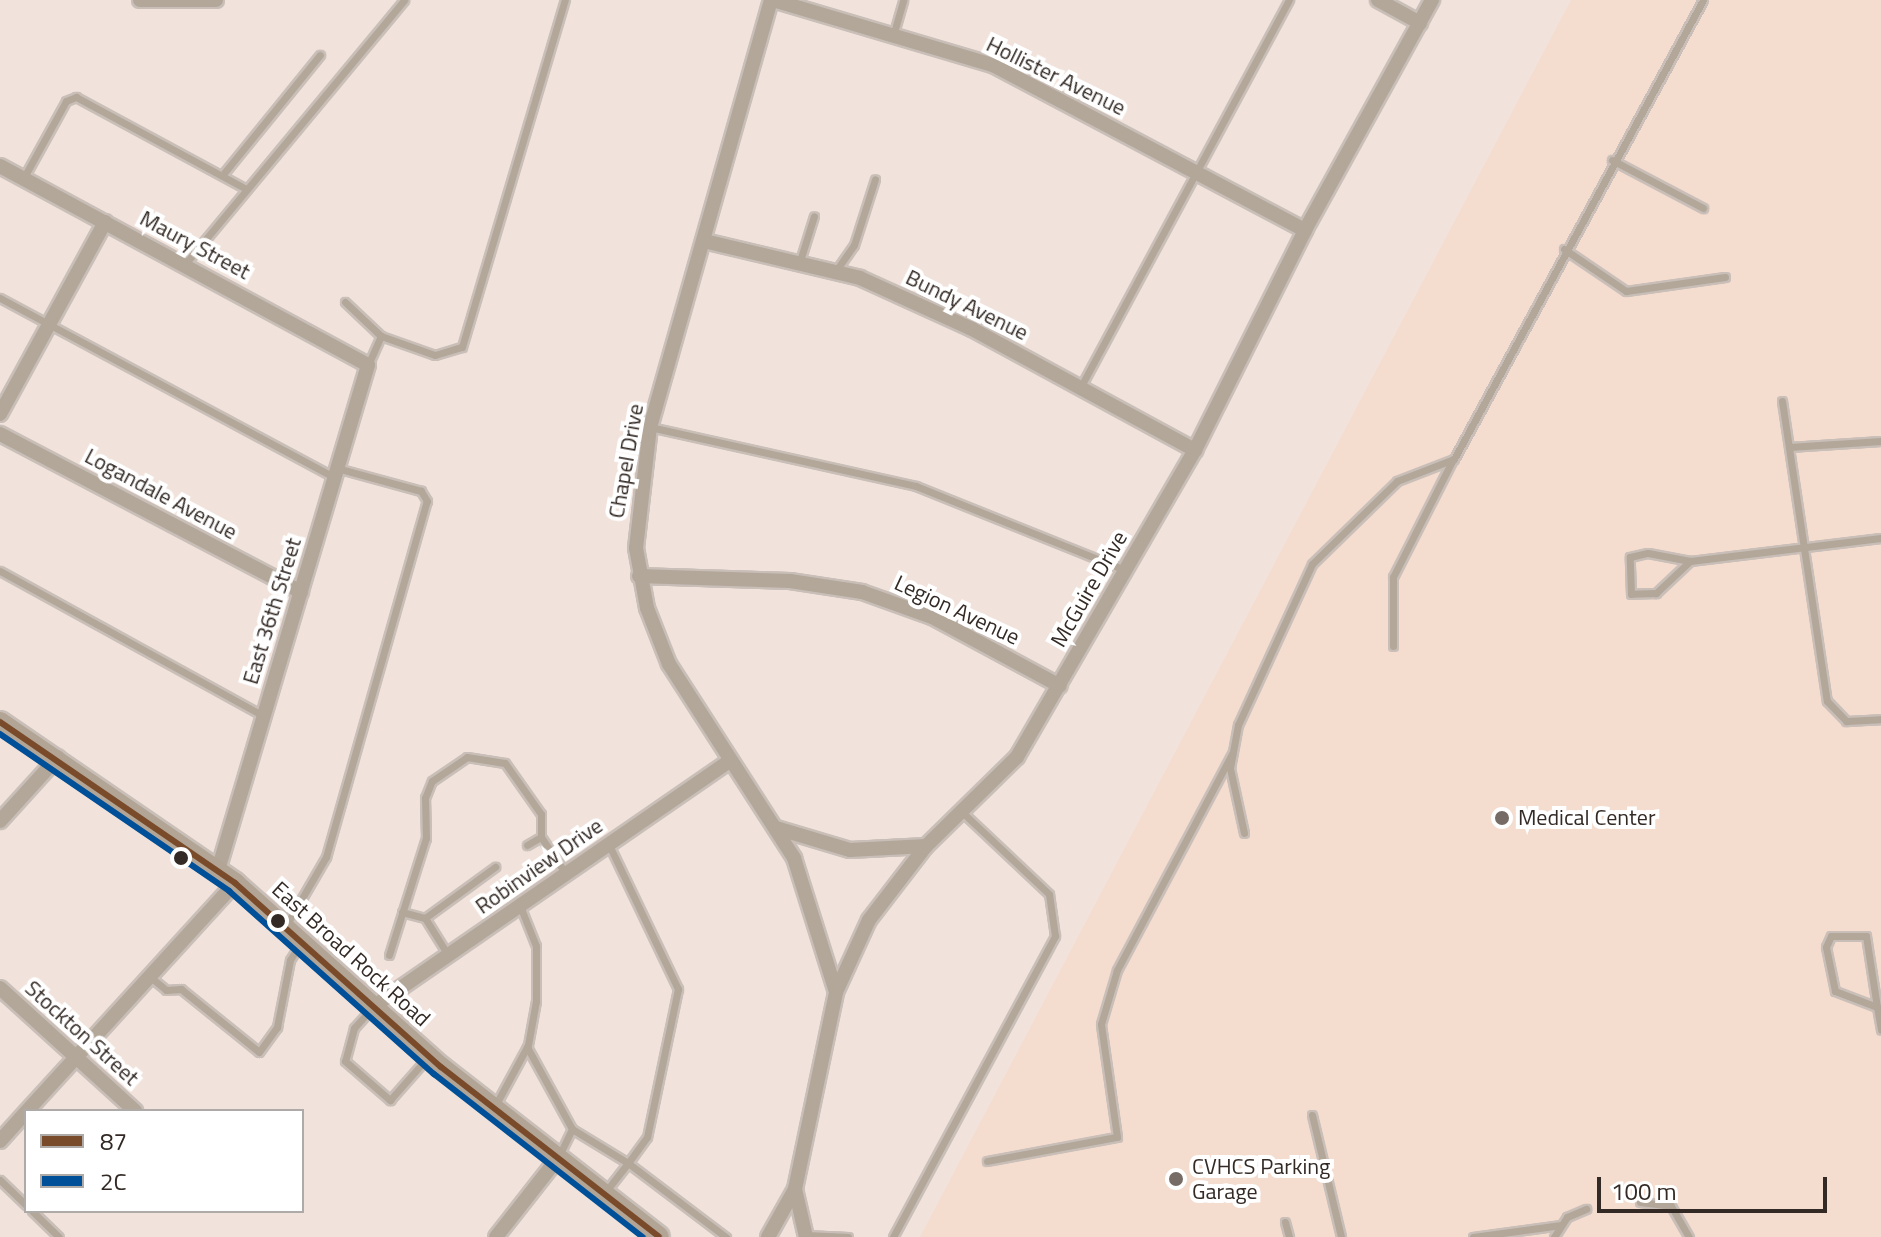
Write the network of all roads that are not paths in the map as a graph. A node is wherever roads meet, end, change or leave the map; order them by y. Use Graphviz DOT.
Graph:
graph roads {
  1 [pos="140,0"];
  2 [pos="216,0"];
  3 [pos="404,0"];
  4 [pos="565,0"];
  5 [pos="772,0"];
  6 [pos="903,0"];
  7 [pos="1289,0"];
  8 [pos="1378,0"];
  9 [pos="1432,0"];
  10 [pos="1703,0"];
  11 [pos="1420,23"];
  12 [pos="893,36"];
  13 [pos="320,55"];
  14 [pos="1612,160"];
  15 [pos="0,166"];
  16 [pos="1194,171"];
  17 [pos="224,173"];
  18 [pos="23,179"];
  19 [pos="875,179"];
  20 [pos="246,189"];
  21 [pos="1703,208"];
  22 [pos="814,216"];
  23 [pos="105,222"];
  24 [pos="1305,230"];
  25 [pos="704,241"];
  26 [pos="1564,249"];
  27 [pos="185,264"];
  28 [pos="799,264"];
  29 [pos="835,272"];
  30 [pos="1725,277"];
  31 [pos="0,298"];
  32 [pos="345,302"];
  33 [pos="48,326"];
  34 [pos="381,336"];
  35 [pos="368,365"];
  36 [pos="1080,388"];
  37 [pos="1782,401"];
  38 [pos="0,414"];
  39 [pos="650,427"];
  40 [pos="0,434"];
  41 [pos="1881,441"];
  42 [pos="1789,447"];
  43 [pos="1195,450"];
  44 [pos="1454,459"];
  45 [pos="336,473"];
  46 [pos="1881,538"];
  47 [pos="1804,543"];
  48 [pos="1690,561"];
  49 [pos="1125,570"];
  50 [pos="0,571"];
  51 [pos="639,576"];
  52 [pos="301,592"];
  53 [pos="1393,646"];
  54 [pos="1060,686"];
  55 [pos="264,716"];
  56 [pos="1881,719"];
  57 [pos="0,722"];
  58 [pos="1233,752"];
  59 [pos="58,757"];
  60 [pos="730,761"];
  61 [pos="963,813"];
  62 [pos="0,821"];
  63 [pos="776,828"];
  64 [pos="1244,833"];
  65 [pos="541,837"];
  66 [pos="609,844"];
  67 [pos="527,845"];
  68 [pos="926,846"];
  69 [pos="495,867"];
  70 [pos="218,870"];
  71 [pos="566,874"];
  72 [pos="235,883"];
  73 [pos="520,906"];
  74 [pos="402,912"];
  75 [pos="425,918"];
  76 [pos="285,926"];
  77 [pos="302,942"];
  78 [pos="389,955"];
  79 [pos="448,955"];
  80 [pos="149,976"];
  81 [pos="0,988"];
  82 [pos="836,992"];
  83 [pos="373,1007"];
  84 [pos="1877,1007"];
  85 [pos="1881,1030"];
  86 [pos="527,1047"];
  87 [pos="428,1056"];
  88 [pos="76,1057"];
  89 [pos="494,1108"];
  90 [pos="29,1109"];
  91 [pos="133,1109"];
  92 [pos="24,1114"];
  93 [pos="1312,1115"];
  94 [pos="572,1129"];
  95 [pos="0,1141"];
  96 [pos="558,1158"];
  97 [pos="987,1161"];
  98 [pos="628,1163"];
  99 [pos="0,1180"];
  100 [pos="795,1189"];
  101 [pos="603,1194"];
  102 [pos="1640,1202"];
  103 [pos="24,1203"];
  104 [pos="1586,1209"];
  105 [pos="34,1213"];
  106 [pos="1285,1222"];
  107 [pos="1561,1225"];
  108 [pos="806,1236"];
  109 [pos="59,1237"];
  110 [pos="496,1237"];
  111 [pos="659,1237"];
  112 [pos="726,1237"];
  113 [pos="768,1237"];
  114 [pos="848,1237"];
  115 [pos="893,1237"];
  116 [pos="1289,1237"];
  117 [pos="1341,1237"];
  118 [pos="1473,1237"];
  119 [pos="1554,1237"];
  120 [pos="1689,1237"];
  1 -- 2 [label="street"];
  3 -- 20 [label="lane"];
  4 -- 34 [label="lane"];
  5 -- 12 [label="street, Hollister Avenue"];
  5 -- 25 [label="street, Chapel Drive"];
  6 -- 12 [label="lane"];
  7 -- 16 [label="lane"];
  8 -- 11 [label="street"];
  9 -- 11 [label="street, McGuire Drive"];
  10 -- 14 [label="lane"];
  11 -- 24 [label="street, McGuire Drive"];
  12 -- 16 [label="street, Hollister Avenue"];
  13 -- 17 [label="lane"];
  14 -- 21 [label="lane"];
  14 -- 26 [label="lane"];
  15 -- 18 [label="street, Maury Street"];
  16 -- 24 [label="street, Hollister Avenue"];
  16 -- 36 [label="lane"];
  17 -- 18 [label="lane"];
  17 -- 20 [label="lane"];
  18 -- 23 [label="street, Maury Street"];
  19 -- 29 [label="lane"];
  20 -- 27 [label="lane"];
  22 -- 28 [label="lane"];
  23 -- 27 [label="street, Maury Street"];
  23 -- 33 [label="street"];
  24 -- 43 [label="street, McGuire Drive"];
  25 -- 28 [label="street, Bundy Avenue"];
  25 -- 39 [label="street, Chapel Drive"];
  26 -- 30 [label="lane"];
  26 -- 44 [label="lane"];
  27 -- 35 [label="street, Maury Street"];
  28 -- 29 [label="street, Bundy Avenue"];
  29 -- 36 [label="street, Bundy Avenue"];
  31 -- 33 [label="lane"];
  32 -- 34 [label="lane"];
  33 -- 38 [label="street"];
  33 -- 45 [label="lane"];
  34 -- 35 [label="lane"];
  35 -- 45 [label="street, East 36th Street"];
  36 -- 43 [label="street, Bundy Avenue"];
  37 -- 42 [label="lane"];
  39 -- 49 [label="lane"];
  39 -- 51 [label="street, Chapel Drive"];
  40 -- 52 [label="street, Logandale Avenue"];
  41 -- 42 [label="lane"];
  42 -- 47 [label="lane"];
  43 -- 49 [label="street, McGuire Drive"];
  44 -- 53 [label="lane"];
  44 -- 58 [label="lane"];
  45 -- 52 [label="street, East 36th Street"];
  45 -- 76 [label="lane"];
  46 -- 47 [label="lane"];
  47 -- 48 [label="lane"];
  47 -- 56 [label="lane"];
  48 -- 48 [label="lane"];
  49 -- 54 [label="street, McGuire Drive"];
  50 -- 55 [label="lane"];
  51 -- 54 [label="street, Legion Avenue"];
  51 -- 60 [label="street, Chapel Drive"];
  52 -- 55 [label="street, East 36th Street"];
  54 -- 61 [label="street, McGuire Drive"];
  55 -- 70 [label="street, East 36th Street"];
  57 -- 59 [label="main road, East Broad Rock Road"];
  58 -- 64 [label="lane"];
  58 -- 97 [label="lane"];
  59 -- 62 [label="street"];
  59 -- 70 [label="main road, East Broad Rock Road"];
  60 -- 63 [label="street, Chapel Drive"];
  60 -- 66 [label="street, Robinview Drive"];
  61 -- 68 [label="street, McGuire Drive"];
  61 -- 115 [label="lane"];
  63 -- 68 [label="street"];
  63 -- 82 [label="street, Chapel Drive"];
  65 -- 67 [label="lane"];
  65 -- 71 [label="lane"];
  65 -- 74 [label="lane"];
  66 -- 71 [label="street, Robinview Drive"];
  66 -- 98 [label="lane"];
  68 -- 82 [label="street, McGuire Drive"];
  69 -- 75 [label="lane"];
  70 -- 72 [label="main road, East Broad Rock Road"];
  71 -- 73 [label="street, Robinview Drive"];
  72 -- 76 [label="main road, East Broad Rock Road"];
  72 -- 80 [label="street"];
  73 -- 79 [label="street, Robinview Drive"];
  73 -- 86 [label="lane"];
  74 -- 75 [label="lane"];
  74 -- 78 [label="lane"];
  75 -- 79 [label="lane"];
  76 -- 77 [label="main road, East Broad Rock Road"];
  77 -- 80 [label="lane"];
  77 -- 83 [label="main road, East Broad Rock Road"];
  79 -- 83 [label="street, Robinview Drive"];
  80 -- 88 [label="street"];
  81 -- 88 [label="street, Stockton Street"];
  82 -- 100 [label="street, McGuire Drive"];
  83 -- 87 [label="main road, East Broad Rock Road"];
  83 -- 87 [label="lane"];
  84 -- 84 [label="lane"];
  84 -- 85 [label="lane"];
  86 -- 89 [label="lane"];
  86 -- 94 [label="lane"];
  87 -- 89 [label="main road, East Broad Rock Road"];
  88 -- 90 [label="street"];
  88 -- 91 [label="street, Stockton Street"];
  89 -- 96 [label="main road, East Broad Rock Road"];
  92 -- 95 [label="street"];
  93 -- 117 [label="lane"];
  94 -- 96 [label="lane"];
  94 -- 98 [label="lane"];
  96 -- 101 [label="main road, East Broad Rock Road"];
  96 -- 110 [label="street"];
  98 -- 101 [label="lane"];
  98 -- 112 [label="lane"];
  99 -- 103 [label="lane"];
  100 -- 108 [label="street, McGuire Drive"];
  100 -- 113 [label="street, McGuire Drive"];
  101 -- 111 [label="main road, East Broad Rock Road"];
  102 -- 120 [label="lane"];
  104 -- 107 [label="lane"];
  105 -- 109 [label="lane"];
  106 -- 116 [label="lane"];
  107 -- 118 [label="lane"];
  107 -- 119 [label="lane"];
  108 -- 114 [label="lane"];
}
